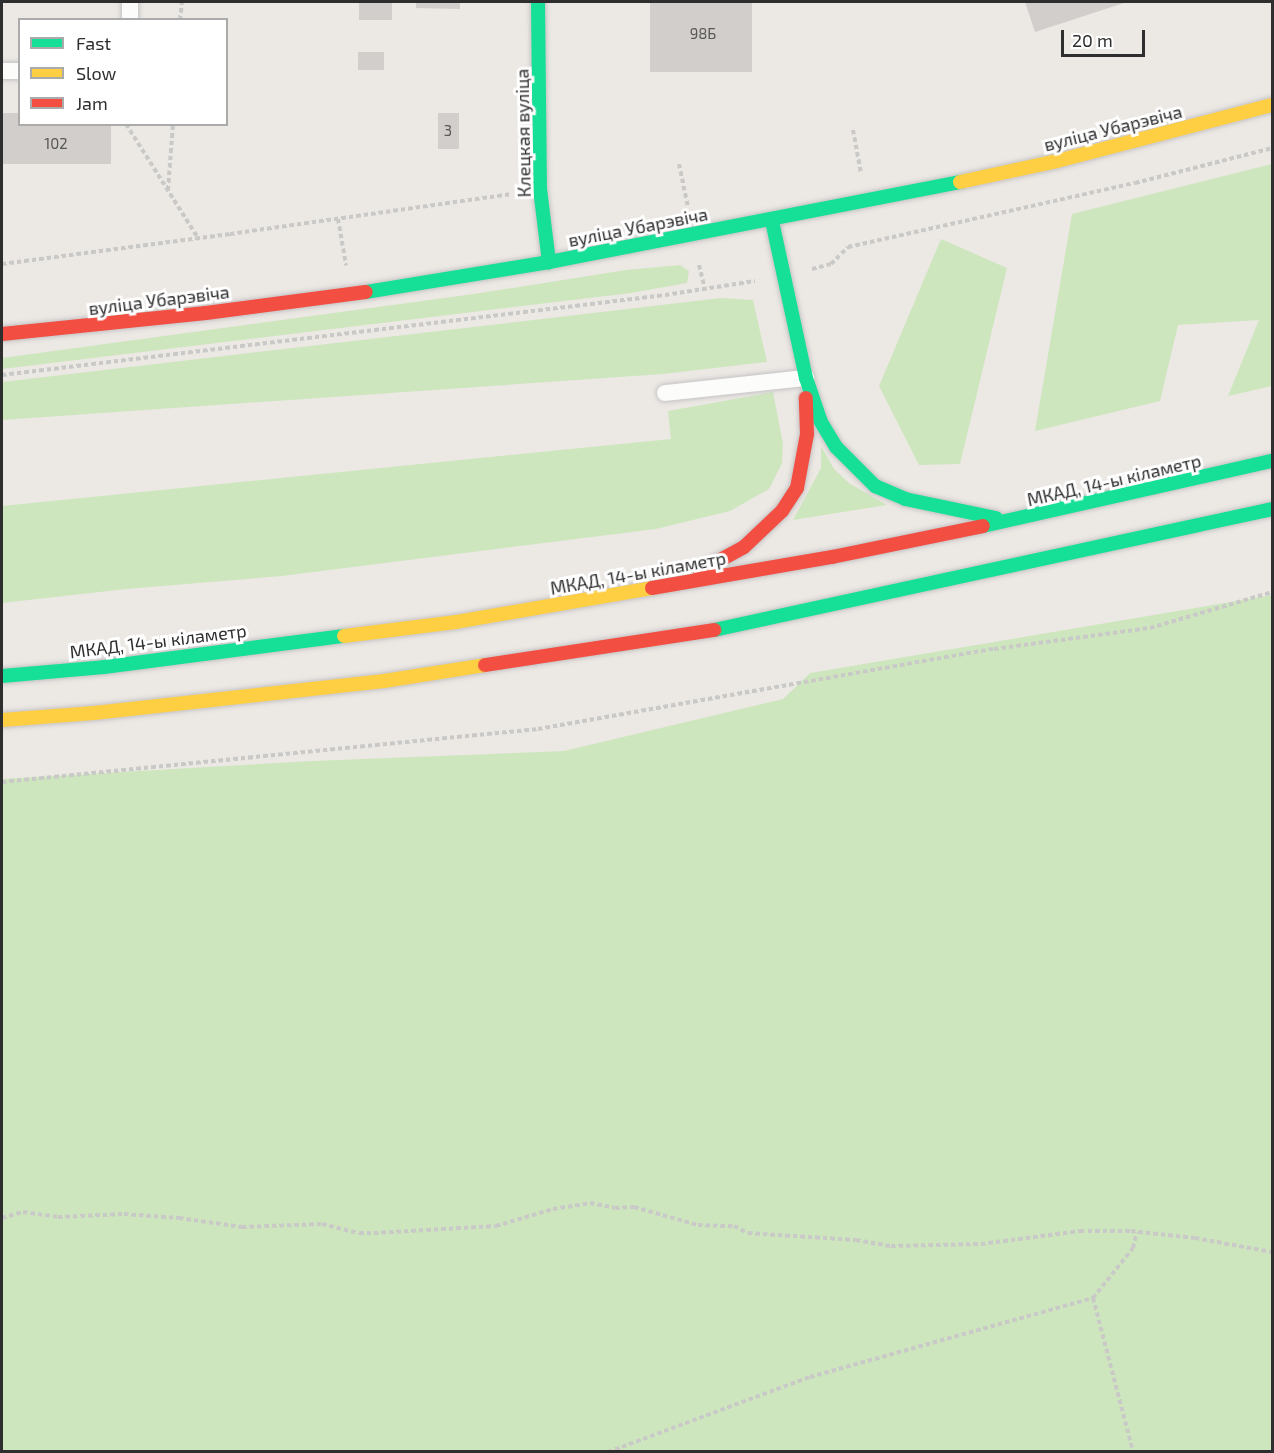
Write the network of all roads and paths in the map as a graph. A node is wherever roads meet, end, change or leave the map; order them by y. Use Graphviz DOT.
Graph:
graph roads {
  1 [pos="130,2"];
  2 [pos="182,2"];
  3 [pos="538,2"];
  4 [pos="130,18"];
  5 [pos="180,18"];
  6 [pos="2,71"];
  7 [pos="18,71"];
  8 [pos="1272,105"];
  9 [pos="127,126"];
  10 [pos="173,126"];
  11 [pos="1272,148"];
  12 [pos="540,189"];
  13 [pos="168,191"];
  14 [pos="338,219"];
  15 [pos="772,221"];
  16 [pos="198,239"];
  17 [pos="549,262"];
  18 [pos="2,264"];
  19 [pos="785,277"];
  20 [pos="351,294"];
  21 [pos="2,334"];
  22 [pos="2,375"];
  23 [pos="806,378"];
  24 [pos="665,393"];
  25 [pos="1272,461"];
  26 [pos="1272,509"];
  27 [pos="1009,521"];
  28 [pos="677,584"];
  29 [pos="1272,592"];
  30 [pos="2,676"];
  31 [pos="2,720"];
  32 [pos="2,782"];
  33 [pos="2,1218"];
  34 [pos="1137,1232"];
  35 [pos="1272,1252"];
  36 [pos="1093,1298"];
  37 [pos="608,1452"];
  38 [pos="1133,1452"];
  1 -- 4 [label="lane"];
  2 -- 5 [label="path"];
  3 -- 12 [label="main road, Клецкая вуліца"];
  6 -- 7 [label="lane"];
  8 -- 15 [label="main road, вуліца Убарэвіча"];
  9 -- 13 [label="path"];
  10 -- 13 [label="path"];
  11 -- 19 [label="path"];
  12 -- 14 [label="path"];
  12 -- 17 [label="main road, Клецкая вуліца"];
  13 -- 16 [label="path"];
  14 -- 16 [label="path"];
  14 -- 20 [label="path"];
  15 -- 17 [label="main road, вуліца Убарэвіча"];
  15 -- 19 [label="main road"];
  16 -- 18 [label="path"];
  17 -- 20 [label="main road, вуліца Убарэвіча"];
  19 -- 22 [label="path"];
  19 -- 23 [label="main road"];
  20 -- 21 [label="main road, вуліца Убарэвіча"];
  23 -- 24 [label="lane"];
  23 -- 27 [label="main road"];
  23 -- 28 [label="main road"];
  25 -- 27 [label="main road, МКАД, 14-ы кіламетр"];
  26 -- 31 [label="main road"];
  27 -- 28 [label="main road, МКАД, 14-ы кіламетр"];
  28 -- 30 [label="main road, МКАД, 14-ы кіламетр"];
  29 -- 32 [label="path"];
  33 -- 34 [label="path"];
  34 -- 35 [label="path"];
  34 -- 36 [label="path"];
  36 -- 37 [label="path"];
  36 -- 38 [label="path"];
}
